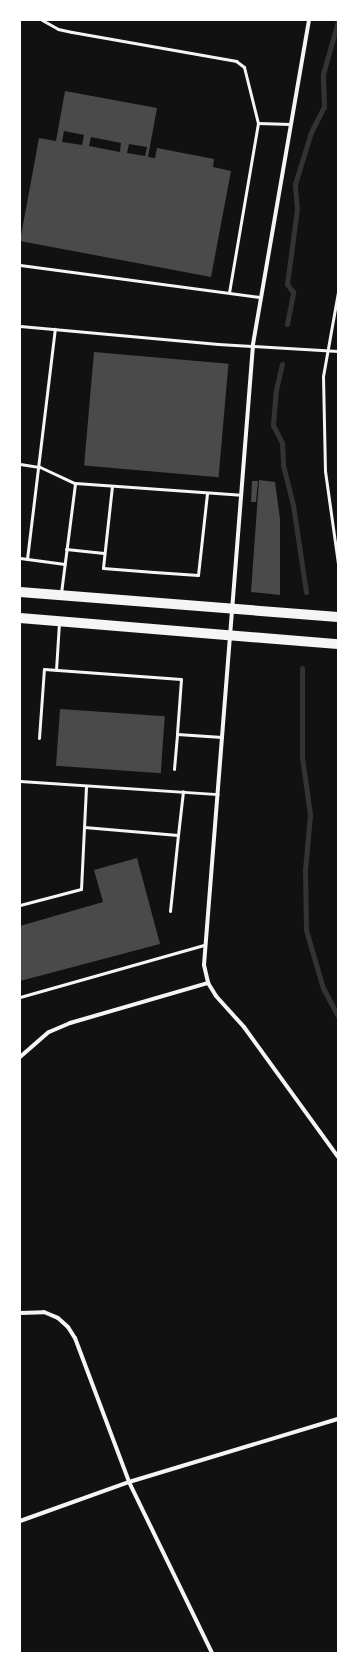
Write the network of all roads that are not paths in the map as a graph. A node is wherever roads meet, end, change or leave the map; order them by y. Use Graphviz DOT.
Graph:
graph roads {
  1 [pos="42,20"];
  2 [pos="309,20"];
  3 [pos="258,122"];
  4 [pos="290,124"];
  5 [pos="20,265"];
  6 [pos="229,292"];
  7 [pos="338,292"];
  8 [pos="260,297"];
  9 [pos="20,326"];
  10 [pos="55,329"];
  11 [pos="253,345"];
  12 [pos="326,350"];
  13 [pos="338,351"];
  14 [pos="20,464"];
  15 [pos="40,467"];
  16 [pos="75,484"];
  17 [pos="112,486"];
  18 [pos="207,493"];
  19 [pos="241,495"];
  20 [pos="66,550"];
  21 [pos="104,553"];
  22 [pos="20,558"];
  23 [pos="27,559"];
  24 [pos="65,564"];
  25 [pos="338,564"];
  26 [pos="20,592"];
  27 [pos="61,595"];
  28 [pos="233,609"];
  29 [pos="338,617"];
  30 [pos="20,618"];
  31 [pos="59,621"];
  32 [pos="231,635"];
  33 [pos="338,644"];
  34 [pos="56,670"];
  35 [pos="177,734"];
  36 [pos="222,737"];
  37 [pos="39,738"];
  38 [pos="174,769"];
  39 [pos="20,781"];
  40 [pos="86,786"];
  41 [pos="183,791"];
  42 [pos="218,794"];
  43 [pos="84,827"];
  44 [pos="178,835"];
  45 [pos="20,904"];
  46 [pos="170,911"];
  47 [pos="204,945"];
  48 [pos="208,983"];
  49 [pos="20,996"];
  50 [pos="20,1057"];
  51 [pos="338,1157"];
  52 [pos="20,1314"];
  53 [pos="338,1419"];
  54 [pos="129,1482"];
  55 [pos="20,1521"];
  56 [pos="212,1653"];
  1 -- 3 [label="lane"];
  2 -- 4 [label="street"];
  3 -- 4 [label="lane"];
  3 -- 6 [label="lane"];
  4 -- 8 [label="street"];
  5 -- 6 [label="lane"];
  6 -- 8 [label="lane"];
  7 -- 12 [label="lane"];
  8 -- 11 [label="street"];
  9 -- 10 [label="lane"];
  10 -- 11 [label="lane"];
  10 -- 15 [label="lane"];
  11 -- 12 [label="lane"];
  11 -- 19 [label="street"];
  12 -- 13 [label="lane"];
  12 -- 25 [label="lane"];
  14 -- 15 [label="lane"];
  15 -- 16 [label="lane"];
  15 -- 23 [label="lane"];
  16 -- 17 [label="lane"];
  16 -- 20 [label="lane"];
  17 -- 18 [label="lane"];
  17 -- 21 [label="lane"];
  18 -- 19 [label="lane"];
  18 -- 21 [label="lane"];
  19 -- 28 [label="street"];
  20 -- 21 [label="lane"];
  20 -- 24 [label="lane"];
  22 -- 23 [label="lane"];
  23 -- 24 [label="lane"];
  24 -- 27 [label="lane"];
  26 -- 27 [label="main road"];
  27 -- 28 [label="main road"];
  28 -- 29 [label="main road"];
  28 -- 32 [label="street"];
  30 -- 31 [label="main road"];
  31 -- 32 [label="main road"];
  31 -- 34 [label="lane"];
  32 -- 33 [label="main road"];
  32 -- 36 [label="street"];
  34 -- 35 [label="lane"];
  34 -- 37 [label="lane"];
  35 -- 36 [label="lane"];
  35 -- 38 [label="lane"];
  36 -- 42 [label="street"];
  39 -- 40 [label="lane"];
  40 -- 41 [label="lane"];
  40 -- 43 [label="lane"];
  41 -- 42 [label="lane"];
  41 -- 44 [label="lane"];
  42 -- 47 [label="street"];
  43 -- 44 [label="lane"];
  43 -- 45 [label="lane"];
  44 -- 46 [label="lane"];
  47 -- 48 [label="street"];
  47 -- 49 [label="lane"];
  48 -- 50 [label="street"];
  48 -- 51 [label="street"];
  52 -- 54 [label="street"];
  53 -- 54 [label="street"];
  54 -- 55 [label="street"];
  54 -- 56 [label="street"];
}
